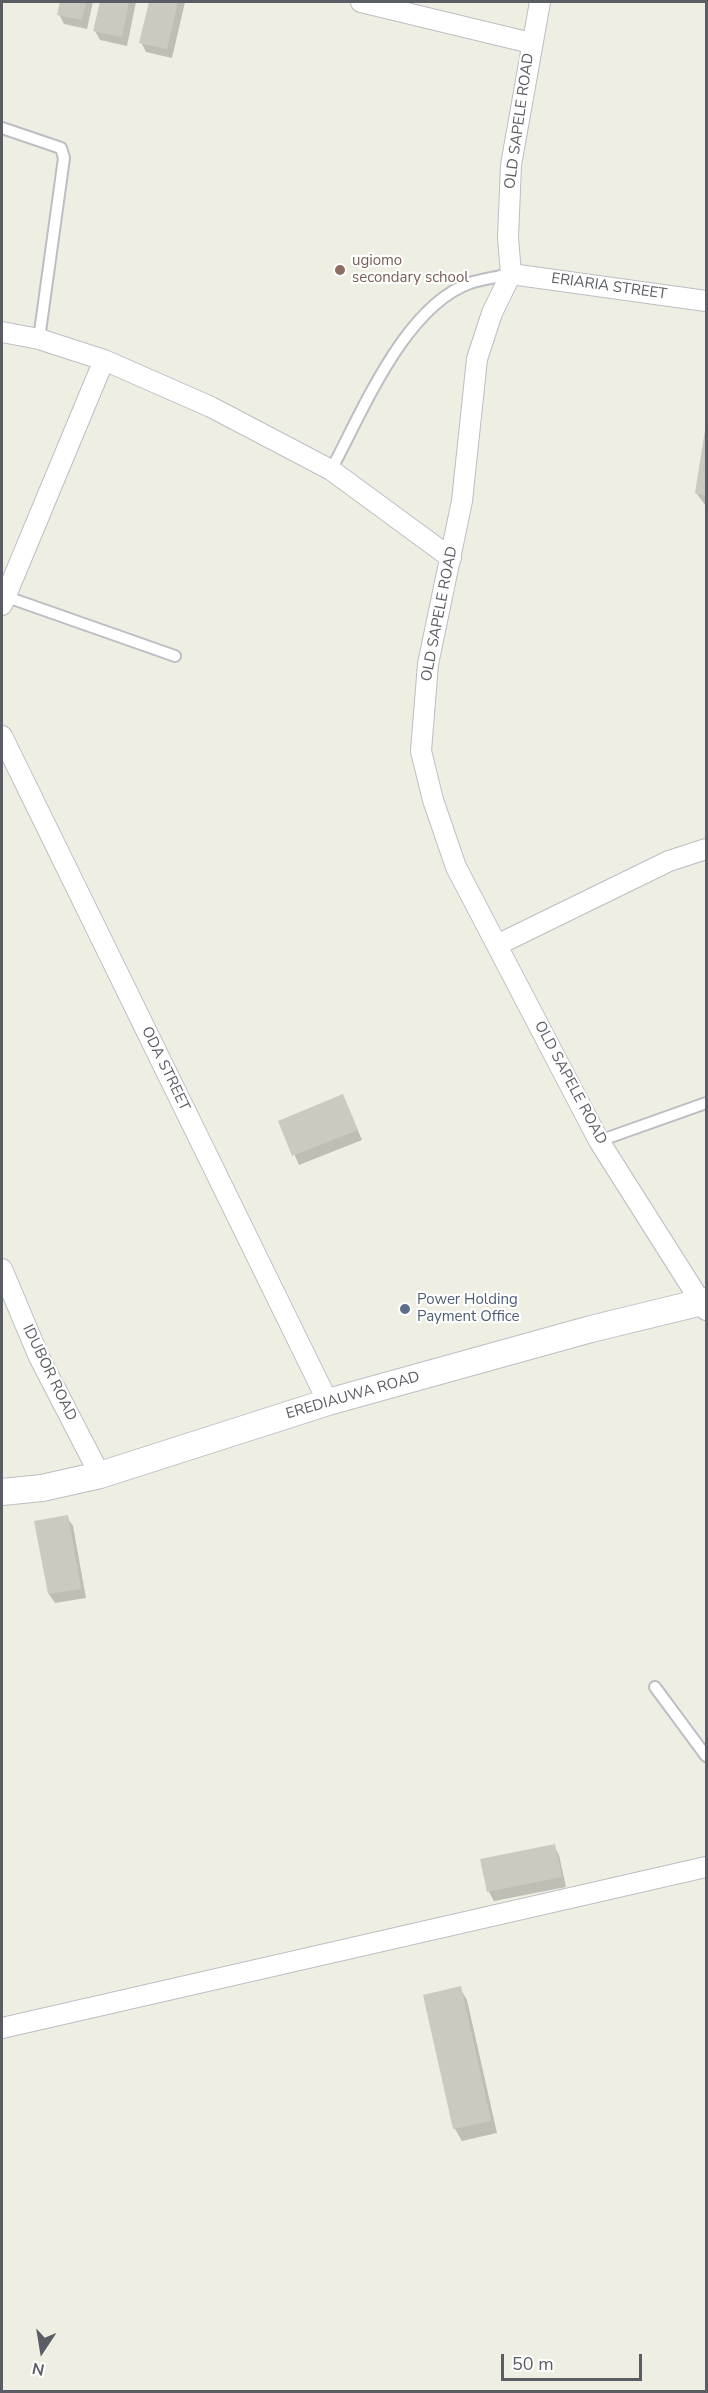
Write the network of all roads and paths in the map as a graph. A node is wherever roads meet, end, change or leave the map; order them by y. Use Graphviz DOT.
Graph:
graph roads {
  1 [pos="361,2"];
  2 [pos="540,2"];
  3 [pos="531,43"];
  4 [pos="2,128"];
  5 [pos="511,274"];
  6 [pos="706,301"];
  7 [pos="2,333"];
  8 [pos="39,339"];
  9 [pos="104,360"];
  10 [pos="331,470"];
  11 [pos="451,558"];
  12 [pos="4,601"];
  13 [pos="176,656"];
  14 [pos="2,736"];
  15 [pos="706,849"];
  16 [pos="496,945"];
  17 [pos="706,1103"];
  18 [pos="600,1141"];
  19 [pos="2,1269"];
  20 [pos="705,1305"];
  21 [pos="328,1402"];
  22 [pos="100,1475"];
  23 [pos="2,1492"];
  24 [pos="655,1687"];
  25 [pos="706,1756"];
  26 [pos="706,1867"];
  27 [pos="2,2028"];
  1 -- 3 [label="street"];
  2 -- 3 [label="street, OLD SAPELE ROAD"];
  3 -- 5 [label="street, OLD SAPELE ROAD"];
  4 -- 8 [label="lane"];
  5 -- 6 [label="street, ERIARIA STREET"];
  5 -- 10 [label="lane"];
  5 -- 11 [label="street, OLD SAPELE ROAD"];
  7 -- 8 [label="street"];
  8 -- 9 [label="street"];
  9 -- 10 [label="street"];
  9 -- 12 [label="street"];
  10 -- 11 [label="street"];
  11 -- 16 [label="street, OLD SAPELE ROAD"];
  12 -- 13 [label="lane"];
  14 -- 21 [label="street, ODA STREET"];
  15 -- 16 [label="street"];
  16 -- 18 [label="street, OLD SAPELE ROAD"];
  17 -- 18 [label="lane"];
  18 -- 20 [label="street, OLD SAPELE ROAD"];
  19 -- 22 [label="street, IDUBOR ROAD"];
  20 -- 21 [label="street, EREDIAUWA ROAD"];
  21 -- 22 [label="street, EREDIAUWA ROAD"];
  22 -- 23 [label="street, EREDIAUWA ROAD"];
  24 -- 25 [label="lane"];
  26 -- 27 [label="street"];
}
